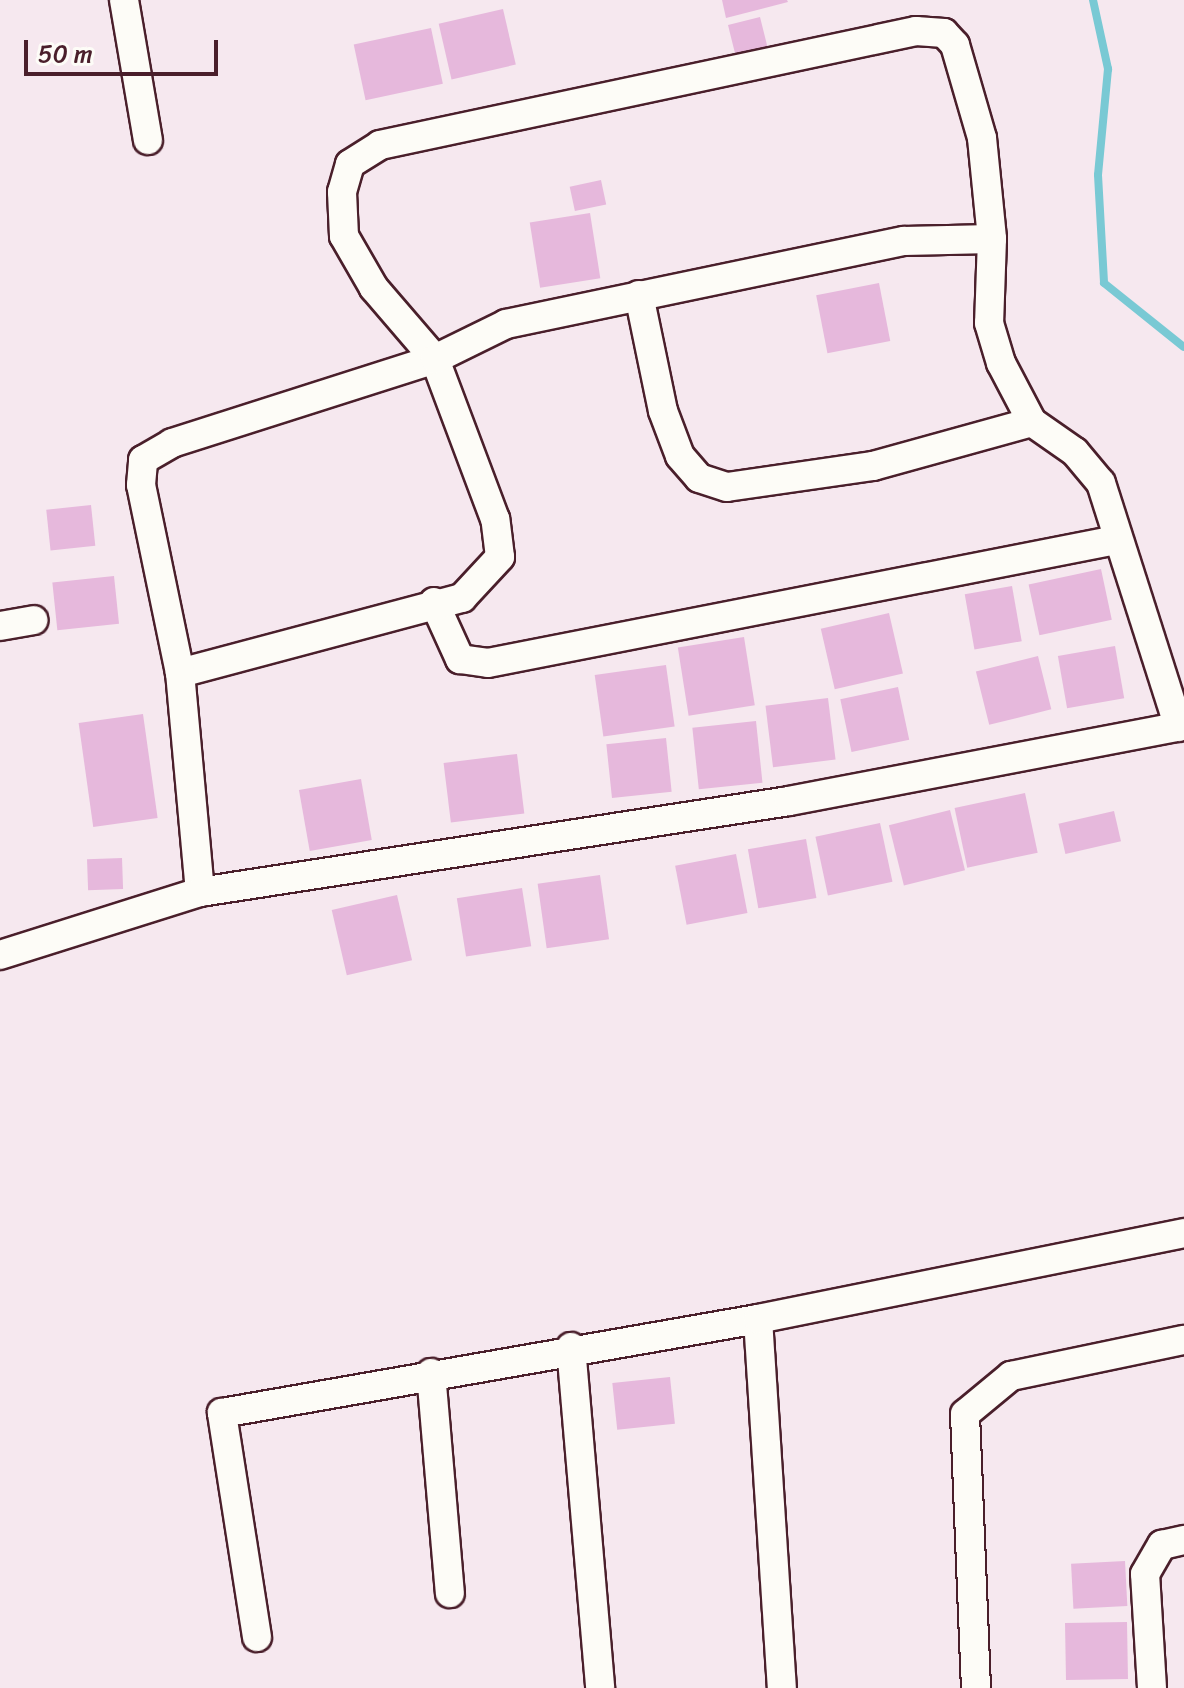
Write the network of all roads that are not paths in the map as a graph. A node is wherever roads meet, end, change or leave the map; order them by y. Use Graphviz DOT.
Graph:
graph roads {
  1 [pos="124,0"];
  2 [pos="148,140"];
  3 [pos="992,239"];
  4 [pos="639,295"];
  5 [pos="435,359"];
  6 [pos="1032,422"];
  7 [pos="1116,540"];
  8 [pos="434,602"];
  9 [pos="33,620"];
  10 [pos="0,626"];
  11 [pos="180,673"];
  12 [pos="1182,726"];
  13 [pos="200,892"];
  14 [pos="0,955"];
  15 [pos="1184,1233"];
  16 [pos="758,1319"];
  17 [pos="1184,1340"];
  18 [pos="571,1347"];
  19 [pos="431,1373"];
  20 [pos="1184,1540"];
  21 [pos="450,1593"];
  22 [pos="257,1637"];
  23 [pos="600,1688"];
  24 [pos="782,1688"];
  25 [pos="976,1688"];
  26 [pos="1152,1688"];
  1 -- 2 [label="street"];
  3 -- 4 [label="street"];
  3 -- 5 [label="street"];
  3 -- 6 [label="street"];
  4 -- 5 [label="street"];
  4 -- 6 [label="street"];
  5 -- 8 [label="street"];
  5 -- 11 [label="street"];
  6 -- 7 [label="street"];
  7 -- 8 [label="street"];
  7 -- 12 [label="street"];
  8 -- 11 [label="street"];
  9 -- 10 [label="street"];
  11 -- 13 [label="street"];
  12 -- 13 [label="street"];
  13 -- 14 [label="street"];
  15 -- 16 [label="street"];
  16 -- 18 [label="street"];
  16 -- 24 [label="street"];
  17 -- 25 [label="street"];
  18 -- 19 [label="street"];
  18 -- 23 [label="street"];
  19 -- 21 [label="street"];
  19 -- 22 [label="street"];
  20 -- 26 [label="street"];
}
